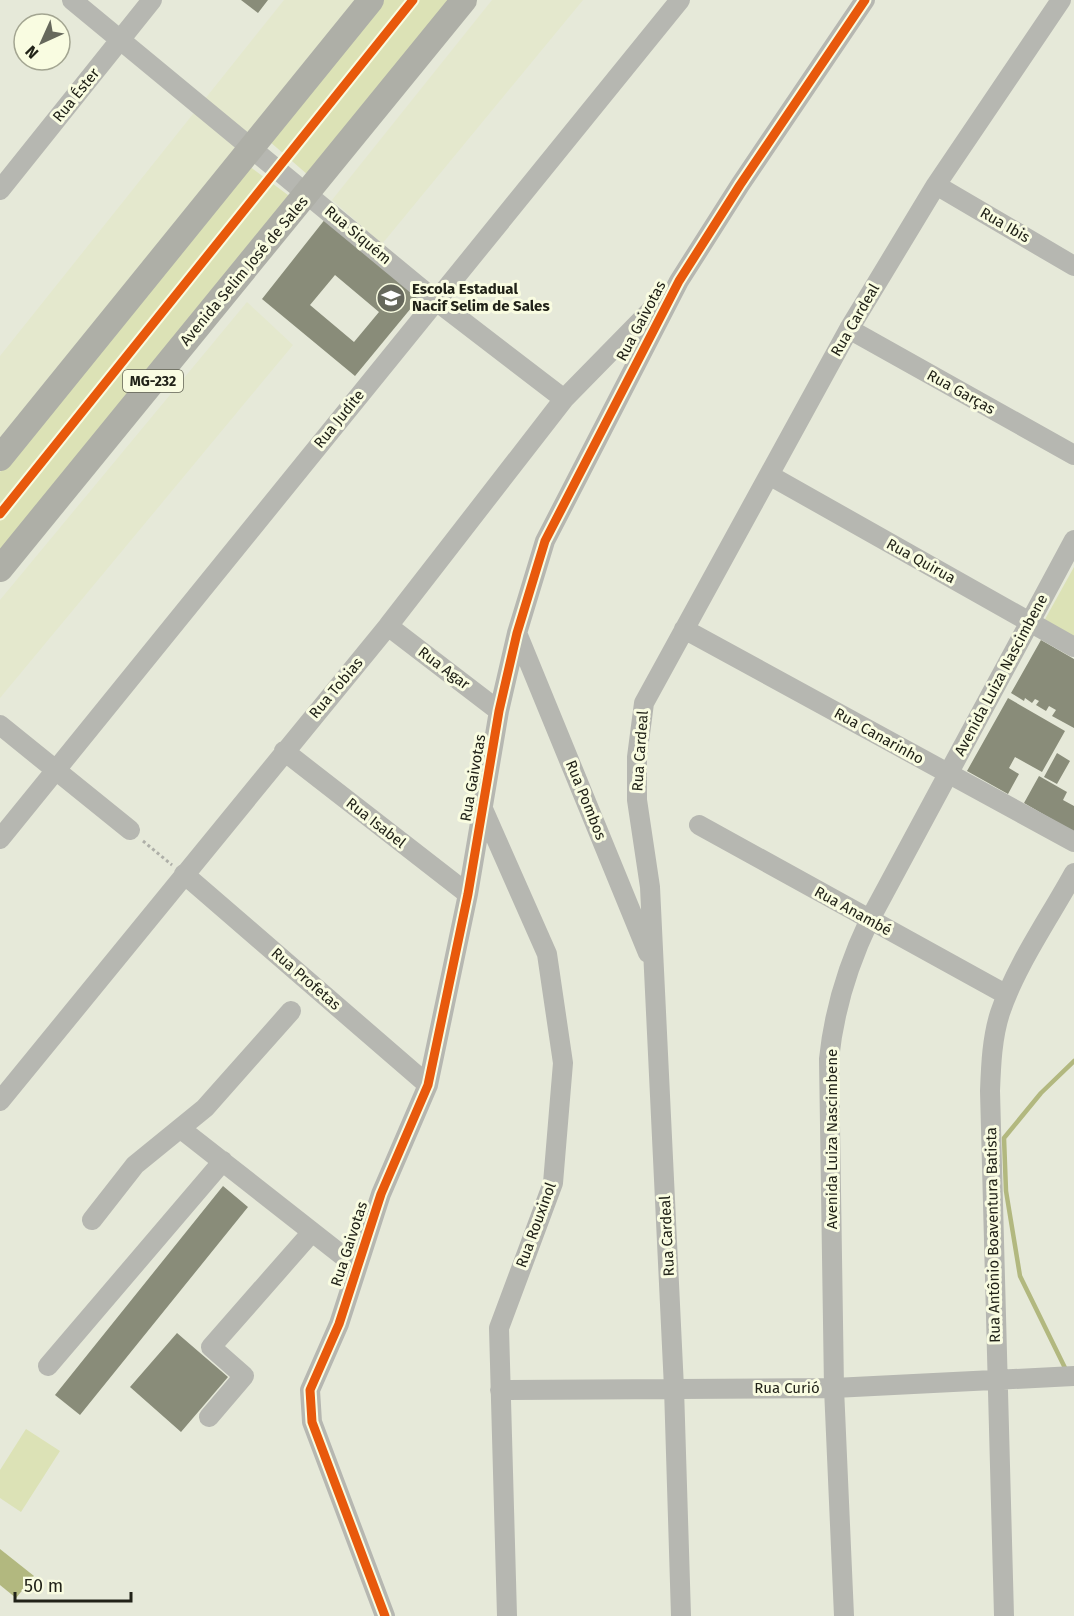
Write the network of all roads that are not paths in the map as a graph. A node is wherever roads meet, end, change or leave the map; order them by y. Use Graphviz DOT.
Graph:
graph roads {
  1 [pos="72,0"];
  2 [pos="152,0"];
  3 [pos="371,0"];
  4 [pos="464,0"];
  5 [pos="680,0"];
  6 [pos="865,0"];
  7 [pos="1060,0"];
  8 [pos="1070,0"];
  9 [pos="1074,5"];
  10 [pos="120,41"];
  11 [pos="253,147"];
  12 [pos="936,185"];
  13 [pos="0,190"];
  14 [pos="308,194"];
  15 [pos="1074,266"];
  16 [pos="679,281"];
  17 [pos="435,300"];
  18 [pos="849,329"];
  19 [pos="564,399"];
  20 [pos="1074,455"];
  21 [pos="0,458"];
  22 [pos="769,475"];
  23 [pos="1074,540"];
  24 [pos="0,569"];
  25 [pos="1030,622"];
  26 [pos="388,626"];
  27 [pos="684,629"];
  28 [pos="517,633"];
  29 [pos="1074,647"];
  30 [pos="499,711"];
  31 [pos="0,725"];
  32 [pos="284,751"];
  33 [pos="56,769"];
  34 [pos="947,774"];
  35 [pos="483,809"];
  36 [pos="699,825"];
  37 [pos="130,830"];
  38 [pos="0,838"];
  39 [pos="1074,842"];
  40 [pos="1074,873"];
  41 [pos="184,874"];
  42 [pos="468,894"];
  43 [pos="869,921"];
  44 [pos="654,967"];
  45 [pos="1007,995"];
  46 [pos="291,1011"];
  47 [pos="428,1084"];
  48 [pos="0,1101"];
  49 [pos="181,1129"];
  50 [pos="222,1161"];
  51 [pos="92,1220"];
  52 [pos="312,1232"];
  53 [pos="357,1267"];
  54 [pos="48,1366"];
  55 [pos="1074,1377"];
  56 [pos="996,1379"];
  57 [pos="674,1388"];
  58 [pos="834,1388"];
  59 [pos="500,1390"];
  60 [pos="209,1417"];
  61 [pos="385,1616"];
  62 [pos="507,1616"];
  63 [pos="681,1616"];
  64 [pos="844,1616"];
  65 [pos="1004,1616"];
  1 -- 10 [label="street, Rua Siquém"];
  2 -- 10 [label="street, Rua Éster"];
  3 -- 11 [label="main road"];
  4 -- 14 [label="main road, Avenida Selim José de Sales / MG-232"];
  5 -- 17 [label="street, Rua Judite"];
  6 -- 16 [label="street, Rua Gaivotas"];
  7 -- 12 [label="street, Rua Cardeal"];
  8 -- 9 [label="street"];
  10 -- 11 [label="street, Rua Siquém"];
  10 -- 13 [label="street, Rua Éster"];
  11 -- 14 [label="street, Rua Siquém"];
  11 -- 21 [label="main road"];
  12 -- 15 [label="street, Rua Ibis"];
  12 -- 18 [label="street, Rua Cardeal"];
  14 -- 17 [label="street, Rua Siquém"];
  14 -- 24 [label="main road, Avenida Selim José de Sales / MG-232"];
  16 -- 19 [label="street, Rua Tobias"];
  16 -- 28 [label="street, Rua Gaivotas"];
  17 -- 19 [label="street, Rua Siquém"];
  17 -- 33 [label="street, Rua Judite"];
  18 -- 20 [label="street, Rua Garças"];
  18 -- 22 [label="street, Rua Cardeal"];
  19 -- 26 [label="street, Rua Tobias"];
  22 -- 25 [label="street, Rua Quirua"];
  22 -- 27 [label="street, Rua Cardeal"];
  23 -- 25 [label="street, Avenida Luiza Nascimbene"];
  25 -- 29 [label="street, Rua Quirua"];
  25 -- 34 [label="street, Avenida Luiza Nascimbene"];
  26 -- 30 [label="street, Rua Agar"];
  26 -- 32 [label="street, Rua Tobias"];
  27 -- 34 [label="street, Rua Canarinho"];
  27 -- 44 [label="street, Rua Cardeal"];
  28 -- 30 [label="street, Rua Gaivotas"];
  28 -- 44 [label="street, Rua Pombos"];
  30 -- 35 [label="street, Rua Gaivotas"];
  31 -- 33 [label="street"];
  32 -- 41 [label="street, Rua Tobias"];
  32 -- 42 [label="street, Rua Isabel"];
  33 -- 37 [label="street"];
  33 -- 38 [label="street, Rua Judite"];
  34 -- 39 [label="street, Rua Canarinho"];
  34 -- 43 [label="street, Avenida Luiza Nascimbene"];
  35 -- 42 [label="street, Rua Gaivotas"];
  35 -- 59 [label="street, Rua Rouxinol"];
  36 -- 43 [label="street, Rua Anambé"];
  40 -- 45 [label="street, Rua Antônio Boaventura Batista"];
  41 -- 47 [label="street, Rua Profetas"];
  41 -- 48 [label="street, Rua Tobias"];
  42 -- 47 [label="street, Rua Gaivotas"];
  43 -- 45 [label="street, Rua Anambé"];
  43 -- 58 [label="street, Avenida Luiza Nascimbene"];
  44 -- 57 [label="street, Rua Cardeal"];
  45 -- 56 [label="street, Rua Antônio Boaventura Batista"];
  46 -- 49 [label="street"];
  47 -- 53 [label="street, Rua Gaivotas"];
  49 -- 50 [label="street"];
  49 -- 51 [label="street"];
  50 -- 52 [label="street"];
  50 -- 54 [label="street"];
  52 -- 53 [label="street"];
  52 -- 60 [label="street"];
  53 -- 61 [label="street, Rua Gaivotas"];
  55 -- 56 [label="street, Rua Curió"];
  56 -- 58 [label="street, Rua Curió"];
  56 -- 65 [label="street, Rua Antônio Boaventura Batista"];
  57 -- 58 [label="street, Rua Curió"];
  57 -- 59 [label="street, Rua Curió"];
  57 -- 63 [label="street, Rua Cardeal"];
  58 -- 64 [label="street, Avenida Luiza Nascimbene"];
  59 -- 62 [label="street, Rua Rouxinol"];
}
